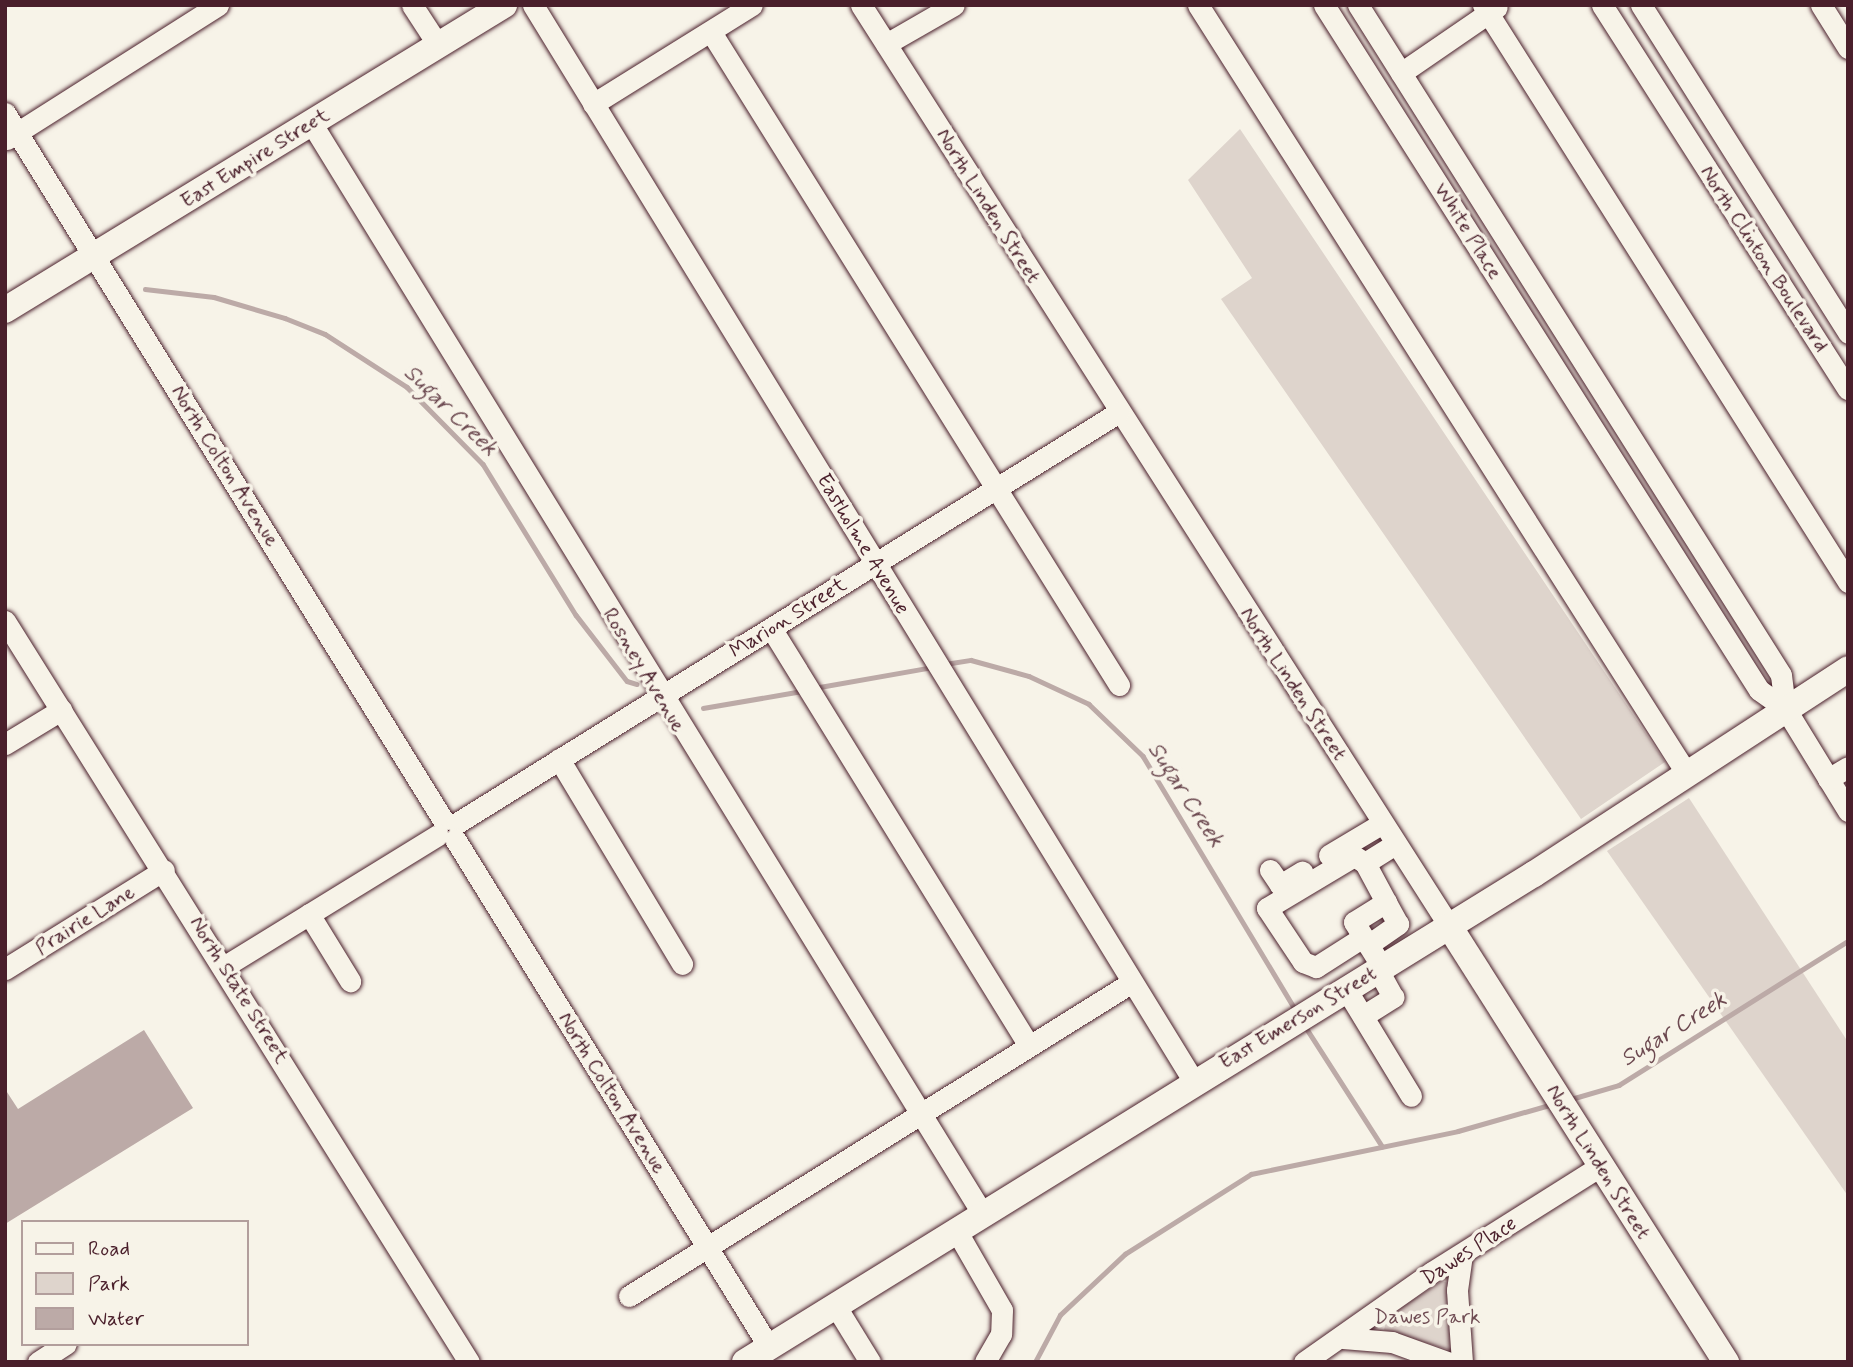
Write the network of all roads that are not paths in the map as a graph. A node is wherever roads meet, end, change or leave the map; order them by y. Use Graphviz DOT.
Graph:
graph roads {
  1 [pos="218,5"];
  2 [pos="412,5"];
  3 [pos="504,5"];
  4 [pos="533,5"];
  5 [pos="752,5"];
  6 [pos="861,5"];
  7 [pos="954,5"];
  8 [pos="1198,5"];
  9 [pos="1324,5"];
  10 [pos="1358,5"];
  11 [pos="1602,5"];
  12 [pos="1641,5"];
  13 [pos="1821,5"];
  14 [pos="1490,8"];
  15 [pos="711,32"];
  16 [pos="886,44"];
  17 [pos="438,45"];
  18 [pos="1848,48"];
  19 [pos="1401,74"];
  20 [pos="1376,87"];
  21 [pos="593,104"];
  22 [pos="5,113"];
  23 [pos="312,124"];
  24 [pos="11,137"];
  25 [pos="1726,140"];
  26 [pos="1699,156"];
  27 [pos="96,256"];
  28 [pos="5,310"];
  29 [pos="1848,333"];
  30 [pos="1839,356"];
  31 [pos="1583,362"];
  32 [pos="1559,376"];
  33 [pos="1848,389"];
  34 [pos="1119,412"];
  35 [pos="1622,423"];
  36 [pos="1599,438"];
  37 [pos="997,488"];
  38 [pos="876,564"];
  39 [pos="1848,582"];
  40 [pos="5,621"];
  41 [pos="771,628"];
  42 [pos="1848,669"];
  43 [pos="1119,685"];
  44 [pos="660,697"];
  45 [pos="1786,708"];
  46 [pos="61,710"];
  47 [pos="5,744"];
  48 [pos="559,759"];
  49 [pos="1848,767"];
  50 [pos="1687,774"];
  51 [pos="1828,779"];
  52 [pos="1848,811"];
  53 [pos="1381,824"];
  54 [pos="448,829"];
  55 [pos="1395,844"];
  56 [pos="1365,863"];
  57 [pos="164,870"];
  58 [pos="1270,870"];
  59 [pos="1415,874"];
  60 [pos="1385,898"];
  61 [pos="309,914"];
  62 [pos="1449,926"];
  63 [pos="1391,930"];
  64 [pos="1406,953"];
  65 [pos="1332,957"];
  66 [pos="682,964"];
  67 [pos="225,966"];
  68 [pos="5,969"];
  69 [pos="1358,973"];
  70 [pos="350,981"];
  71 [pos="1132,982"];
  72 [pos="1363,1016"];
  73 [pos="1029,1046"];
  74 [pos="1194,1082"];
  75 [pos="1411,1096"];
  76 [pos="920,1115"];
  77 [pos="1600,1166"];
  78 [pos="982,1213"];
  79 [pos="956,1230"];
  80 [pos="708,1248"];
  81 [pos="1462,1255"];
  82 [pos="629,1296"];
  83 [pos="835,1305"];
  84 [pos="1343,1338"];
  85 [pos="63,1346"];
  86 [pos="769,1347"];
  87 [pos="38,1362"];
  88 [pos="469,1362"];
  89 [pos="745,1362"];
  90 [pos="870,1362"];
  91 [pos="985,1362"];
  92 [pos="1304,1362"];
  93 [pos="1447,1362"];
  94 [pos="1462,1362"];
  95 [pos="1726,1362"];
  1 -- 24 [label="street"];
  2 -- 17 [label="street"];
  3 -- 17 [label="main road, East Empire Street"];
  4 -- 21 [label="street, Eastholme Avenue"];
  5 -- 15 [label="street"];
  6 -- 16 [label="street, North Linden Street"];
  7 -- 16 [label="street"];
  8 -- 50 [label="street"];
  9 -- 20 [label="street, White Place"];
  10 -- 19 [label="street, White Place"];
  11 -- 26 [label="street, North Clinton Boulevard"];
  12 -- 25 [label="street, North Clinton Boulevard"];
  13 -- 18 [label="street"];
  14 -- 19 [label="street"];
  14 -- 39 [label="street"];
  15 -- 21 [label="street"];
  15 -- 37 [label="street"];
  16 -- 34 [label="street, North Linden Street"];
  17 -- 23 [label="main road, East Empire Street"];
  19 -- 20 [label="street"];
  19 -- 31 [label="street, White Place"];
  20 -- 32 [label="street, White Place"];
  21 -- 38 [label="street, Eastholme Avenue"];
  22 -- 24 [label="street, North Colton Avenue"];
  23 -- 27 [label="main road, East Empire Street"];
  23 -- 44 [label="street, Rosney Avenue"];
  24 -- 27 [label="street, North Colton Avenue"];
  25 -- 26 [label="street, North Clinton Boulevard"];
  25 -- 29 [label="street, North Clinton Boulevard"];
  26 -- 30 [label="street, North Clinton Boulevard"];
  27 -- 28 [label="main road, East Empire Street"];
  27 -- 54 [label="street, North Colton Avenue"];
  30 -- 33 [label="street, North Clinton Boulevard"];
  31 -- 32 [label="street"];
  31 -- 35 [label="street, White Place"];
  32 -- 36 [label="street, White Place"];
  34 -- 37 [label="street, Marion Street"];
  34 -- 53 [label="street, North Linden Street"];
  35 -- 36 [label="street"];
  35 -- 45 [label="street, White Place"];
  36 -- 45 [label="street, White Place"];
  37 -- 38 [label="street, Marion Street"];
  37 -- 43 [label="street"];
  38 -- 41 [label="street, Marion Street"];
  38 -- 71 [label="street, Eastholme Avenue"];
  40 -- 46 [label="street, North State Street"];
  41 -- 44 [label="street, Marion Street"];
  41 -- 73 [label="street"];
  42 -- 45 [label="main road, East Emerson Street"];
  44 -- 48 [label="street, Marion Street"];
  44 -- 76 [label="street, Rosney Avenue"];
  45 -- 50 [label="main road, East Emerson Street"];
  45 -- 51 [label="street, White Place"];
  46 -- 47 [label="street"];
  46 -- 57 [label="street, North State Street"];
  48 -- 54 [label="street, Marion Street"];
  48 -- 66 [label="street"];
  49 -- 51 [label="street"];
  50 -- 62 [label="main road, East Emerson Street"];
  51 -- 52 [label="street, White Place"];
  53 -- 55 [label="street, North Linden Street"];
  53 -- 58 [label="street"];
  54 -- 61 [label="street, Marion Street"];
  54 -- 80 [label="street, North Colton Avenue"];
  55 -- 56 [label="street"];
  55 -- 59 [label="street, North Linden Street"];
  56 -- 60 [label="street"];
  56 -- 65 [label="street"];
  57 -- 67 [label="street, North State Street"];
  57 -- 68 [label="street, Prairie Lane"];
  59 -- 60 [label="street"];
  59 -- 62 [label="street, North Linden Street"];
  60 -- 63 [label="street"];
  60 -- 69 [label="street"];
  61 -- 67 [label="street, Marion Street"];
  61 -- 70 [label="street"];
  62 -- 64 [label="main road, East Emerson Street"];
  62 -- 77 [label="main road, North Linden Street"];
  63 -- 64 [label="street"];
  63 -- 69 [label="street"];
  64 -- 69 [label="main road, East Emerson Street"];
  65 -- 69 [label="street"];
  65 -- 69 [label="street"];
  67 -- 88 [label="street, North State Street"];
  69 -- 72 [label="street"];
  69 -- 72 [label="street"];
  69 -- 74 [label="main road, East Emerson Street"];
  71 -- 73 [label="street"];
  71 -- 74 [label="street, Eastholme Avenue"];
  72 -- 75 [label="street"];
  73 -- 76 [label="street"];
  74 -- 78 [label="main road, East Emerson Street"];
  76 -- 78 [label="street, Rosney Avenue"];
  76 -- 80 [label="street"];
  77 -- 81 [label="street, Dawes Place"];
  77 -- 95 [label="main road, North Linden Street"];
  78 -- 79 [label="main road, East Emerson Street"];
  79 -- 83 [label="main road, East Emerson Street"];
  79 -- 91 [label="street"];
  80 -- 82 [label="street"];
  80 -- 86 [label="street, North Colton Avenue"];
  81 -- 84 [label="street, Dawes Place"];
  81 -- 94 [label="street"];
  83 -- 86 [label="main road, East Emerson Street"];
  83 -- 90 [label="street"];
  84 -- 92 [label="street, Dawes Place"];
  84 -- 93 [label="street"];
  85 -- 87 [label="street"];
  86 -- 89 [label="main road, East Emerson Street"];
}
